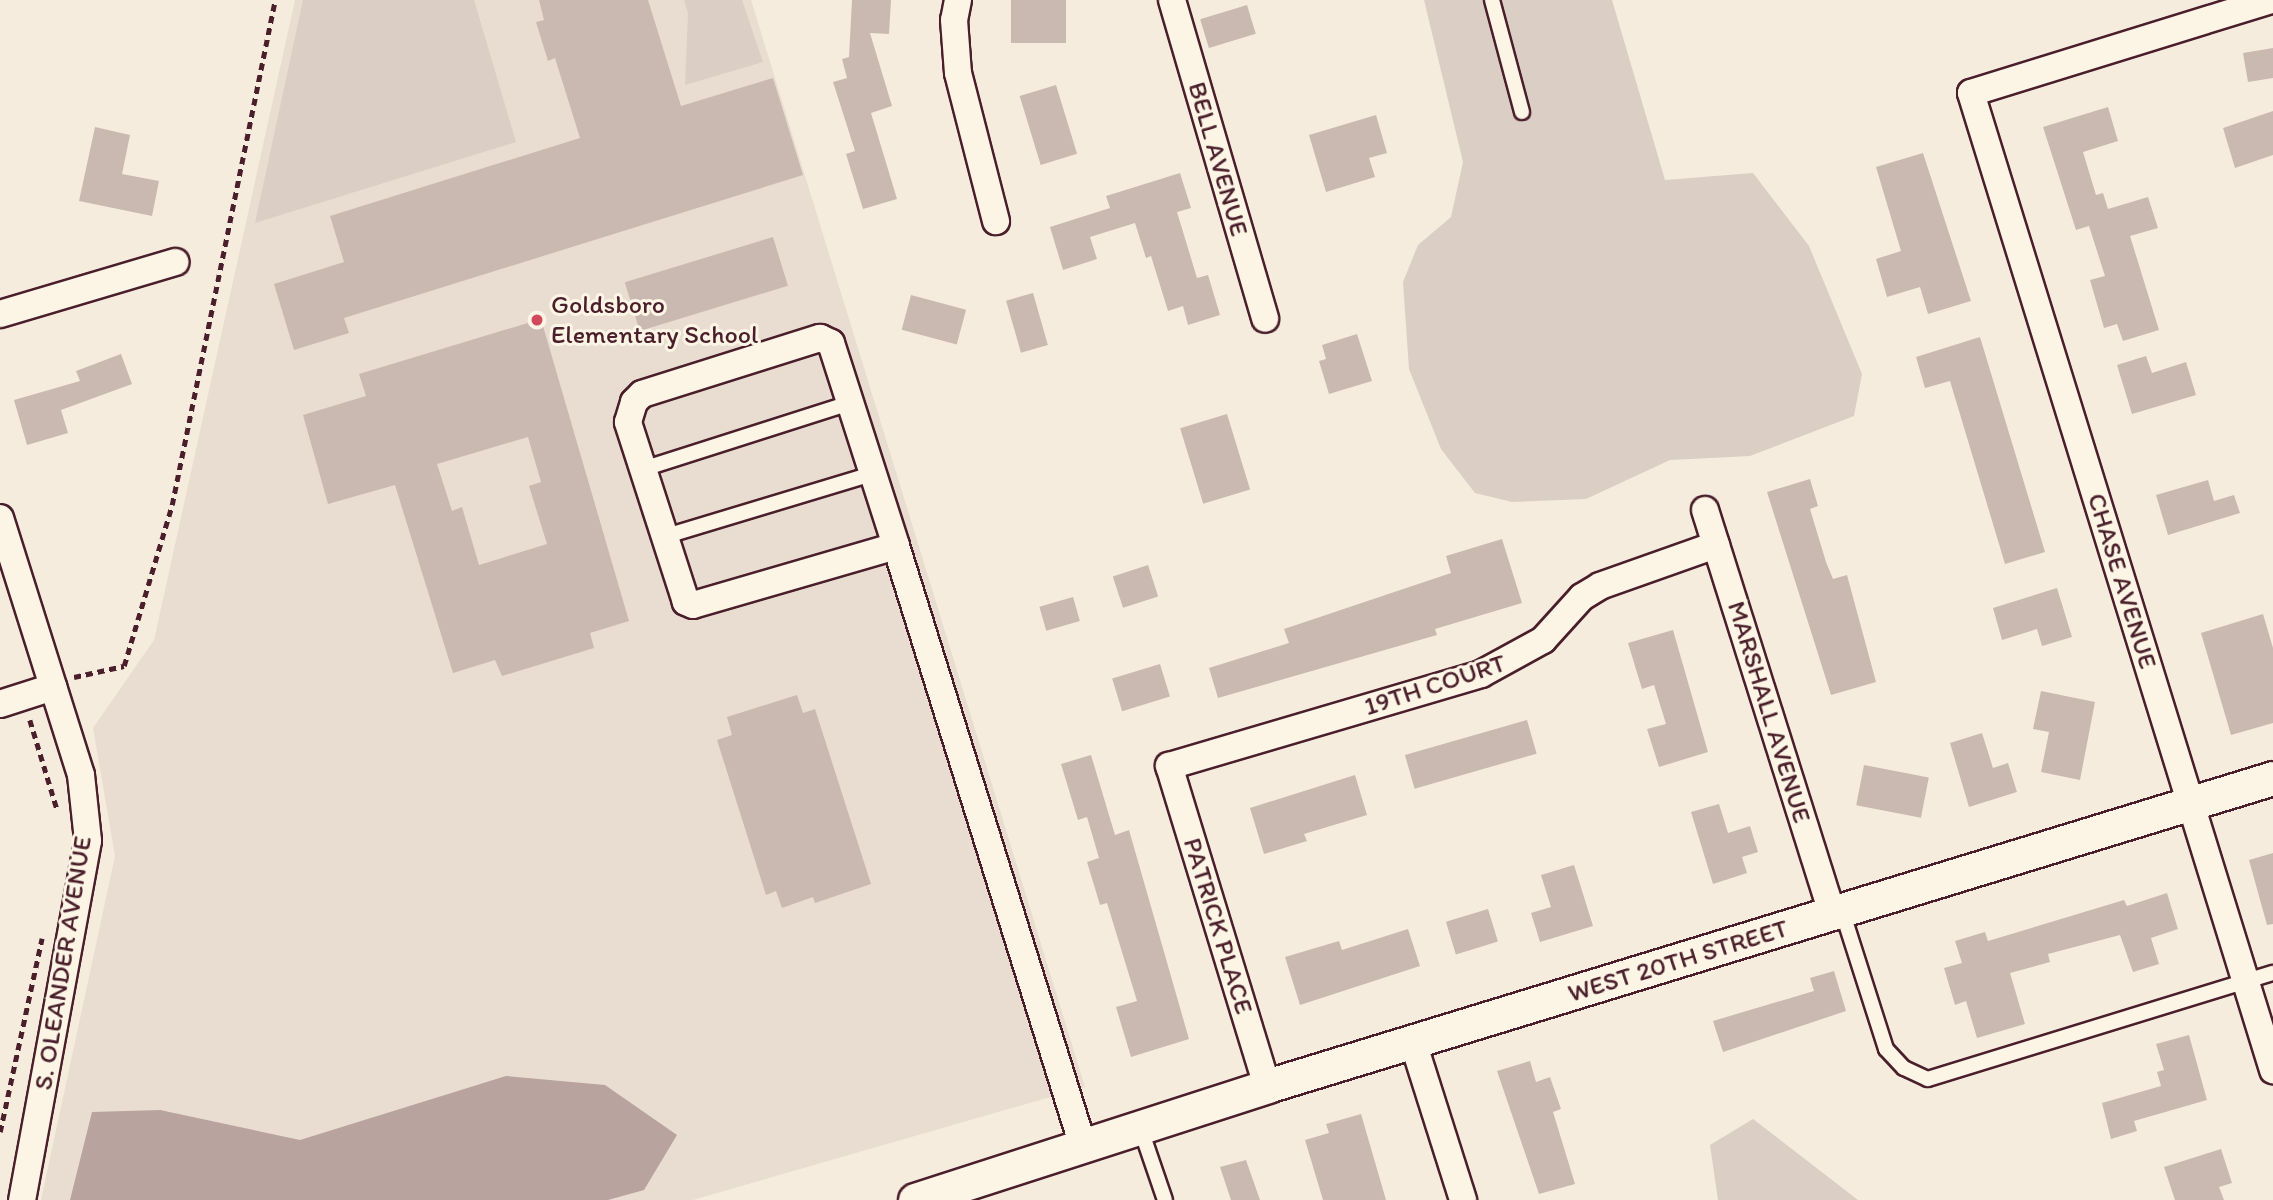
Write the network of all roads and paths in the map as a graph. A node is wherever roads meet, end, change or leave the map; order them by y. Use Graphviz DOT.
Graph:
graph roads {
  1 [pos="275,0"];
  2 [pos="958,0"];
  3 [pos="1172,0"];
  4 [pos="1492,0"];
  5 [pos="2271,0"];
  6 [pos="1522,112"];
  7 [pos="996,221"];
  8 [pos="175,262"];
  9 [pos="0,314"];
  10 [pos="1265,319"];
  11 [pos="850,403"];
  12 [pos="643,470"];
  13 [pos="872,474"];
  14 [pos="1705,510"];
  15 [pos="1,521"];
  16 [pos="663,537"];
  17 [pos="1716,545"];
  18 [pos="896,546"];
  19 [pos="57,698"];
  20 [pos="0,704"];
  21 [pos="1169,766"];
  22 [pos="2273,779"];
  23 [pos="2190,804"];
  24 [pos="60,817"];
  25 [pos="1837,913"];
  26 [pos="46,923"];
  27 [pos="2273,973"];
  28 [pos="2246,982"];
  29 [pos="1413,1042"];
  30 [pos="2273,1070"];
  31 [pos="1267,1086"];
  32 [pos="1140,1127"];
  33 [pos="0,1132"];
  34 [pos="1083,1146"];
  35 [pos="22,1200"];
  36 [pos="915,1200"];
  37 [pos="1165,1200"];
  38 [pos="1463,1200"];
  1 -- 19 [label="path"];
  2 -- 7 [label="street"];
  3 -- 10 [label="street, BELL AVENUE"];
  4 -- 6 [label="lane"];
  5 -- 23 [label="street, CHASE AVENUE"];
  8 -- 9 [label="street"];
  11 -- 12 [label="lane"];
  11 -- 12 [label="street"];
  11 -- 13 [label="street"];
  12 -- 16 [label="street"];
  13 -- 16 [label="lane"];
  13 -- 18 [label="street"];
  14 -- 17 [label="street, MARSHALL AVENUE"];
  15 -- 19 [label="street, S. OLEANDER AVENUE"];
  16 -- 18 [label="street"];
  17 -- 21 [label="street, 19TH COURT"];
  17 -- 25 [label="street, MARSHALL AVENUE"];
  18 -- 34 [label="street"];
  19 -- 20 [label="street"];
  19 -- 24 [label="path"];
  19 -- 35 [label="street, S. OLEANDER AVENUE"];
  21 -- 31 [label="street, PATRICK PLACE"];
  22 -- 23 [label="street, WEST 20TH STREET"];
  23 -- 25 [label="street, WEST 20TH STREET"];
  23 -- 28 [label="street, CHASE AVENUE"];
  25 -- 28 [label="lane"];
  25 -- 29 [label="street, WEST 20TH STREET"];
  26 -- 33 [label="path"];
  27 -- 28 [label="lane"];
  28 -- 30 [label="street, CHASE AVENUE"];
  29 -- 31 [label="street, WEST 20TH STREET"];
  29 -- 38 [label="street"];
  31 -- 32 [label="street, WEST 20TH STREET"];
  32 -- 34 [label="street, WEST 20TH STREET"];
  32 -- 37 [label="lane"];
  34 -- 36 [label="street, WEST 20TH STREET"];
}
